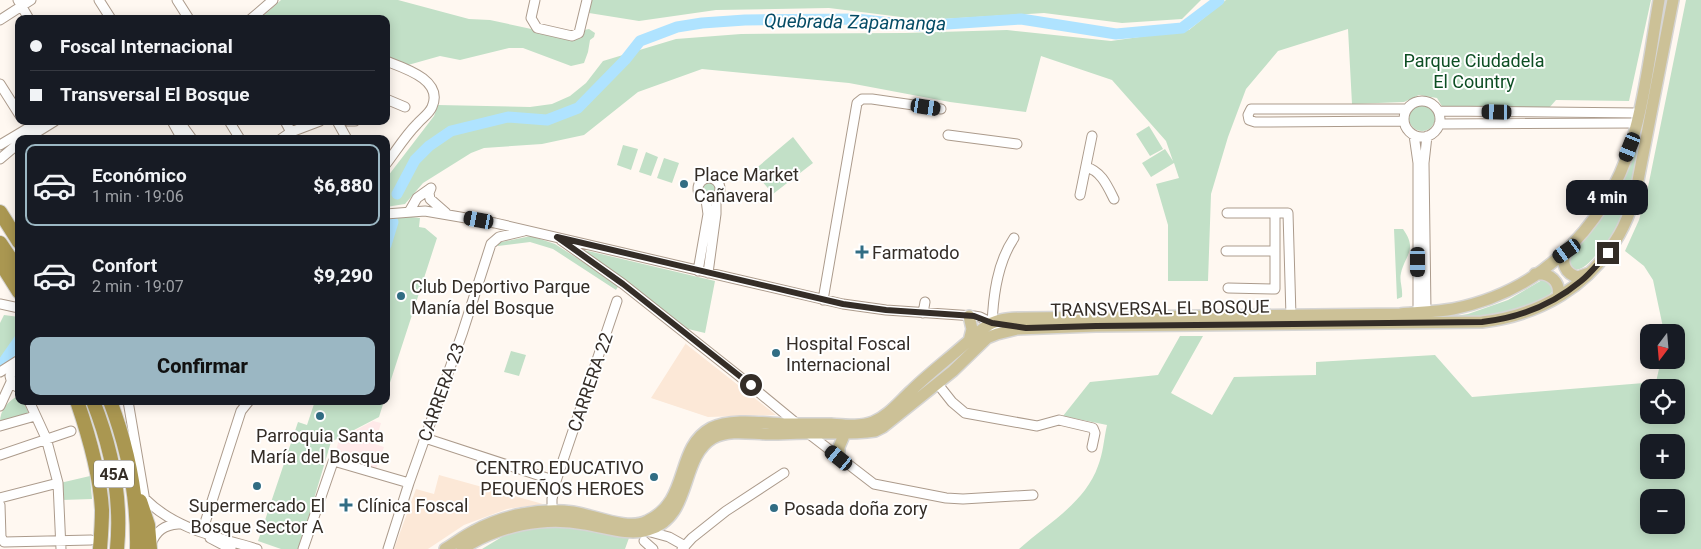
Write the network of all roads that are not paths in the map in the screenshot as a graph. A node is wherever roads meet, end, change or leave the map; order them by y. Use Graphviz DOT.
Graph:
graph roads {
  1 [pos="31,0"];
  2 [pos="99,0"];
  3 [pos="177,0"];
  4 [pos="272,0"];
  5 [pos="535,0"];
  6 [pos="587,0"];
  7 [pos="1659,0"];
  8 [pos="1672,0"];
  9 [pos="20,3"];
  10 [pos="27,15"];
  11 [pos="108,15"];
  12 [pos="186,15"];
  13 [pos="255,15"];
  14 [pos="0,20"];
  15 [pos="390,63"];
  16 [pos="0,84"];
  17 [pos="390,101"];
  18 [pos="405,107"];
  19 [pos="15,108"];
  20 [pos="942,109"];
  21 [pos="1407,109"];
  22 [pos="1439,111"];
  23 [pos="1638,118"];
  24 [pos="1404,122"];
  25 [pos="1439,124"];
  26 [pos="44,125"];
  27 [pos="311,125"];
  28 [pos="28,131"];
  29 [pos="288,135"];
  30 [pos="948,135"];
  31 [pos="1414,135"];
  32 [pos="1092,136"];
  33 [pos="1427,136"];
  34 [pos="15,138"];
  35 [pos="1017,144"];
  36 [pos="0,145"];
  37 [pos="15,146"];
  38 [pos="853,149"];
  39 [pos="0,159"];
  40 [pos="390,159"];
  41 [pos="1086,167"];
  42 [pos="431,188"];
  43 [pos="1080,195"];
  44 [pos="716,199"];
  45 [pos="1114,199"];
  46 [pos="706,200"];
  47 [pos="419,211"];
  48 [pos="0,212"];
  49 [pos="409,212"];
  50 [pos="1227,212"];
  51 [pos="446,213"];
  52 [pos="1275,213"];
  53 [pos="390,214"];
  54 [pos="842,222"];
  55 [pos="526,230"];
  56 [pos="15,236"];
  57 [pos="557,237"];
  58 [pos="1014,238"];
  59 [pos="0,243"];
  60 [pos="1226,251"];
  61 [pos="1275,251"];
  62 [pos="1567,251"];
  63 [pos="0,262"];
  64 [pos="15,265"];
  65 [pos="698,271"];
  66 [pos="1590,272"];
  67 [pos="708,273"];
  68 [pos="1535,274"];
  69 [pos="15,287"];
  70 [pos="1228,288"];
  71 [pos="1558,297"];
  72 [pos="823,300"];
  73 [pos="617,301"];
  74 [pos="925,302"];
  75 [pos="0,304"];
  76 [pos="15,307"];
  77 [pos="923,312"];
  78 [pos="1422,312"];
  79 [pos="969,316"];
  80 [pos="1291,316"];
  81 [pos="992,323"];
  82 [pos="1026,328"];
  83 [pos="988,338"];
  84 [pos="968,342"];
  85 [pos="15,363"];
  86 [pos="15,369"];
  87 [pos="0,374"];
  88 [pos="937,383"];
  89 [pos="15,384"];
  90 [pos="2,402"];
  91 [pos="31,405"];
  92 [pos="78,405"];
  93 [pos="94,405"];
  94 [pos="111,405"];
  95 [pos="129,405"];
  96 [pos="246,405"];
  97 [pos="35,416"];
  98 [pos="798,424"];
  99 [pos="0,426"];
  100 [pos="71,431"];
  101 [pos="808,433"];
  102 [pos="845,433"];
  103 [pos="46,438"];
  104 [pos="425,438"];
  105 [pos="1092,447"];
  106 [pos="0,455"];
  107 [pos="839,458"];
  108 [pos="129,467"];
  109 [pos="784,473"];
  110 [pos="556,481"];
  111 [pos="58,483"];
  112 [pos="409,483"];
  113 [pos="1033,494"];
  114 [pos="0,498"];
  115 [pos="144,499"];
  116 [pos="0,505"];
  117 [pos="102,510"];
  118 [pos="552,516"];
  119 [pos="665,522"];
  120 [pos="178,524"];
  121 [pos="148,525"];
  122 [pos="202,532"];
  123 [pos="646,536"];
  124 [pos="669,538"];
  125 [pos="96,544"];
  126 [pos="61,545"];
  127 [pos="684,548"];
  128 [pos="104,549"];
  129 [pos="117,549"];
  130 [pos="145,549"];
  131 [pos="231,549"];
  132 [pos="256,549"];
  133 [pos="303,549"];
  134 [pos="388,549"];
  135 [pos="445,549"];
  136 [pos="462,549"];
  137 [pos="653,549"];
  1 -- 9 [label="street"];
  2 -- 11 [label="street"];
  3 -- 12 [label="street"];
  4 -- 13 [label="street"];
  5 -- 6 [label="street"];
  7 -- 23 [label="main road, TRANSVERSAL EL BOSQUE"];
  8 -- 66 [label="main road, TRANSVERSAL EL BOSQUE"];
  9 -- 10 [label="street"];
  9 -- 14 [label="street"];
  15 -- 40 [label="street"];
  16 -- 19 [label="street"];
  17 -- 18 [label="street"];
  20 -- 38 [label="street"];
  21 -- 22 [label="street"];
  21 -- 24 [label="street"];
  21 -- 24 [label="street"];
  22 -- 23 [label="street"];
  22 -- 25 [label="street"];
  23 -- 25 [label="street"];
  23 -- 62 [label="main road, TRANSVERSAL EL BOSQUE"];
  24 -- 31 [label="street"];
  25 -- 33 [label="street"];
  26 -- 28 [label="street"];
  27 -- 29 [label="street"];
  30 -- 35 [label="street"];
  31 -- 33 [label="street"];
  31 -- 78 [label="street"];
  32 -- 41 [label="street"];
  33 -- 78 [label="street"];
  34 -- 36 [label="street"];
  37 -- 39 [label="street"];
  38 -- 54 [label="street"];
  38 -- 72 [label="street"];
  41 -- 43 [label="street"];
  41 -- 45 [label="street"];
  42 -- 47 [label="street"];
  42 -- 49 [label="street"];
  42 -- 51 [label="street"];
  44 -- 46 [label="street"];
  44 -- 46 [label="street"];
  44 -- 67 [label="street"];
  46 -- 65 [label="street"];
  47 -- 49 [label="street"];
  47 -- 51 [label="street"];
  48 -- 56 [label="highway"];
  49 -- 53 [label="street"];
  50 -- 52 [label="street"];
  51 -- 55 [label="street"];
  52 -- 61 [label="street"];
  52 -- 80 [label="street"];
  55 -- 57 [label="street"];
  55 -- 104 [label="street, CARRERA 23"];
  57 -- 65 [label="street"];
  57 -- 98 [label="street"];
  58 -- 81 [label="street"];
  59 -- 64 [label="highway"];
  60 -- 61 [label="street"];
  61 -- 70 [label="street"];
  62 -- 66 [label="main road"];
  62 -- 68 [label="main road, TRANSVERSAL EL BOSQUE"];
  63 -- 69 [label="highway"];
  65 -- 67 [label="street"];
  66 -- 71 [label="main road, TRANSVERSAL EL BOSQUE"];
  67 -- 72 [label="street"];
  68 -- 71 [label="main road"];
  68 -- 78 [label="main road, TRANSVERSAL EL BOSQUE"];
  71 -- 82 [label="main road, TRANSVERSAL EL BOSQUE"];
  72 -- 77 [label="street"];
  73 -- 110 [label="street, CARRERA 22"];
  74 -- 77 [label="street"];
  75 -- 76 [label="street"];
  77 -- 79 [label="street"];
  78 -- 80 [label="main road, TRANSVERSAL EL BOSQUE"];
  79 -- 81 [label="street"];
  79 -- 84 [label="main road"];
  80 -- 81 [label="main road, TRANSVERSAL EL BOSQUE"];
  81 -- 82 [label="street"];
  81 -- 83 [label="street"];
  81 -- 84 [label="main road, TRANSVERSAL EL BOSQUE"];
  82 -- 83 [label="main road, TRANSVERSAL EL BOSQUE"];
  83 -- 88 [label="main road, TRANSVERSAL EL BOSQUE"];
  84 -- 98 [label="main road, TRANSVERSAL EL BOSQUE"];
  85 -- 87 [label="street"];
  86 -- 89 [label="street"];
  87 -- 89 [label="street"];
  88 -- 102 [label="main road, TRANSVERSAL EL BOSQUE"];
  88 -- 105 [label="street"];
  89 -- 90 [label="street"];
  91 -- 97 [label="street"];
  92 -- 117 [label="highway"];
  93 -- 129 [label="highway, 45A"];
  94 -- 108 [label="highway, 45A"];
  95 -- 115 [label="street"];
  96 -- 122 [label="street"];
  97 -- 99 [label="street"];
  97 -- 103 [label="street"];
  98 -- 101 [label="street"];
  98 -- 118 [label="main road, TRANSVERSAL EL BOSQUE"];
  100 -- 103 [label="street"];
  101 -- 102 [label="main road, TRANSVERSAL EL BOSQUE"];
  101 -- 107 [label="street"];
  101 -- 119 [label="main road, TRANSVERSAL EL BOSQUE"];
  102 -- 107 [label="main road"];
  103 -- 106 [label="street"];
  103 -- 111 [label="street"];
  104 -- 110 [label="street"];
  104 -- 112 [label="street, CARRERA 23"];
  107 -- 113 [label="street"];
  108 -- 121 [label="highway"];
  108 -- 130 [label="highway, 45A"];
  109 -- 127 [label="street"];
  110 -- 118 [label="street, CARRERA 22"];
  111 -- 114 [label="street"];
  111 -- 126 [label="street"];
  112 -- 133 [label="street"];
  112 -- 134 [label="street, CARRERA 23"];
  115 -- 120 [label="street"];
  115 -- 121 [label="street"];
  116 -- 126 [label="street"];
  117 -- 125 [label="highway"];
  117 -- 128 [label="highway"];
  118 -- 123 [label="main road, TRANSVERSAL EL BOSQUE"];
  118 -- 135 [label="main road, TRANSVERSAL EL BOSQUE"];
  118 -- 136 [label="main road, TRANSVERSAL EL BOSQUE"];
  119 -- 123 [label="main road, TRANSVERSAL EL BOSQUE"];
  119 -- 124 [label="street"];
  120 -- 122 [label="street"];
  120 -- 130 [label="street"];
  121 -- 130 [label="highway"];
  122 -- 131 [label="street"];
  122 -- 132 [label="street"];
  123 -- 124 [label="street"];
  123 -- 137 [label="street"];
  124 -- 127 [label="street"];
  125 -- 126 [label="street"];
}
